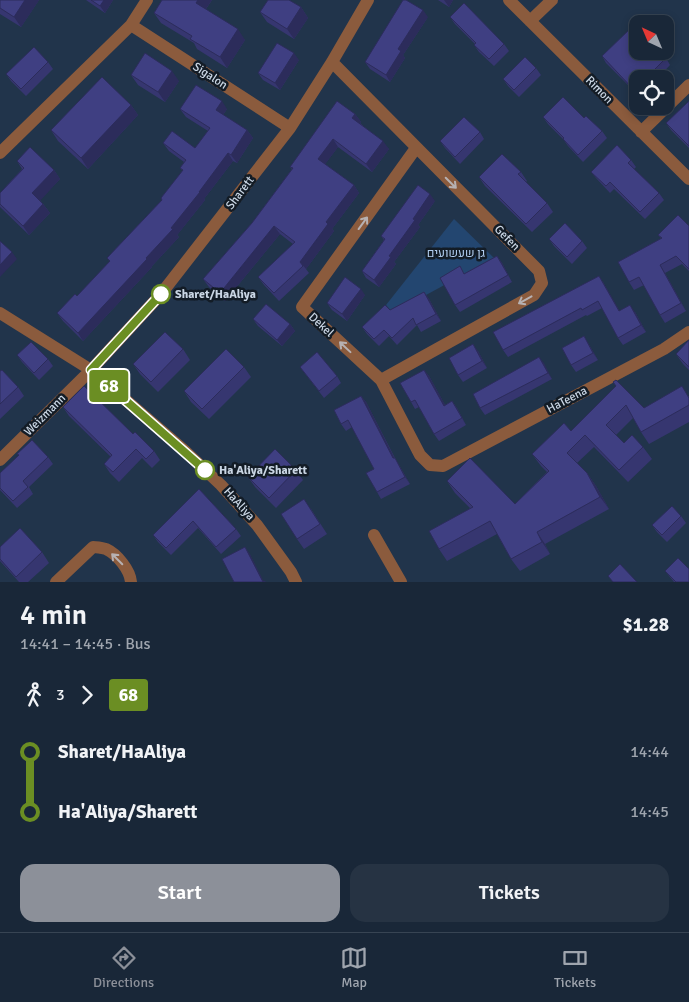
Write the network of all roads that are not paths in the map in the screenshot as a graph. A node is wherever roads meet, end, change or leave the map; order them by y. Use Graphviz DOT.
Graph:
graph roads {
  1 [pos="147,0"];
  2 [pos="368,0"];
  3 [pos="508,0"];
  4 [pos="552,0"];
  5 [pos="530,22"];
  6 [pos="131,25"];
  7 [pos="332,62"];
  8 [pos="689,85"];
  9 [pos="290,128"];
  10 [pos="641,132"];
  11 [pos="416,148"];
  12 [pos="0,153"];
  13 [pos="689,179"];
  14 [pos="0,313"];
  15 [pos="689,332"];
  16 [pos="91,370"];
  17 [pos="381,380"];
  18 [pos="0,460"];
  19 [pos="443,466"];
  20 [pos="374,535"];
  21 [pos="56,582"];
  22 [pos="131,582"];
  23 [pos="296,582"];
  24 [pos="401,582"];
  1 -- 6 [label="street"];
  2 -- 7 [label="street, Sharett"];
  3 -- 5 [label="street, Rimon"];
  4 -- 5 [label="street"];
  5 -- 10 [label="street, Rimon"];
  6 -- 9 [label="street, Sigalon"];
  6 -- 12 [label="street"];
  7 -- 9 [label="street, Sharett"];
  7 -- 11 [label="street, Gefen"];
  8 -- 10 [label="street"];
  9 -- 16 [label="street, Sharett"];
  10 -- 13 [label="street, Rimon"];
  17 -- 11 [label="street, Dekel, one-way"];
  11 -- 17 [label="street, Gefen, one-way"];
  14 -- 16 [label="street, HaAliya"];
  15 -- 19 [label="street, HaTeena"];
  16 -- 18 [label="street, Weizmann"];
  16 -- 23 [label="street, HaAliya"];
  17 -- 19 [label="street, Dekel"];
  20 -- 24 [label="street"];
  22 -- 21 [label="street, one-way"];
}
